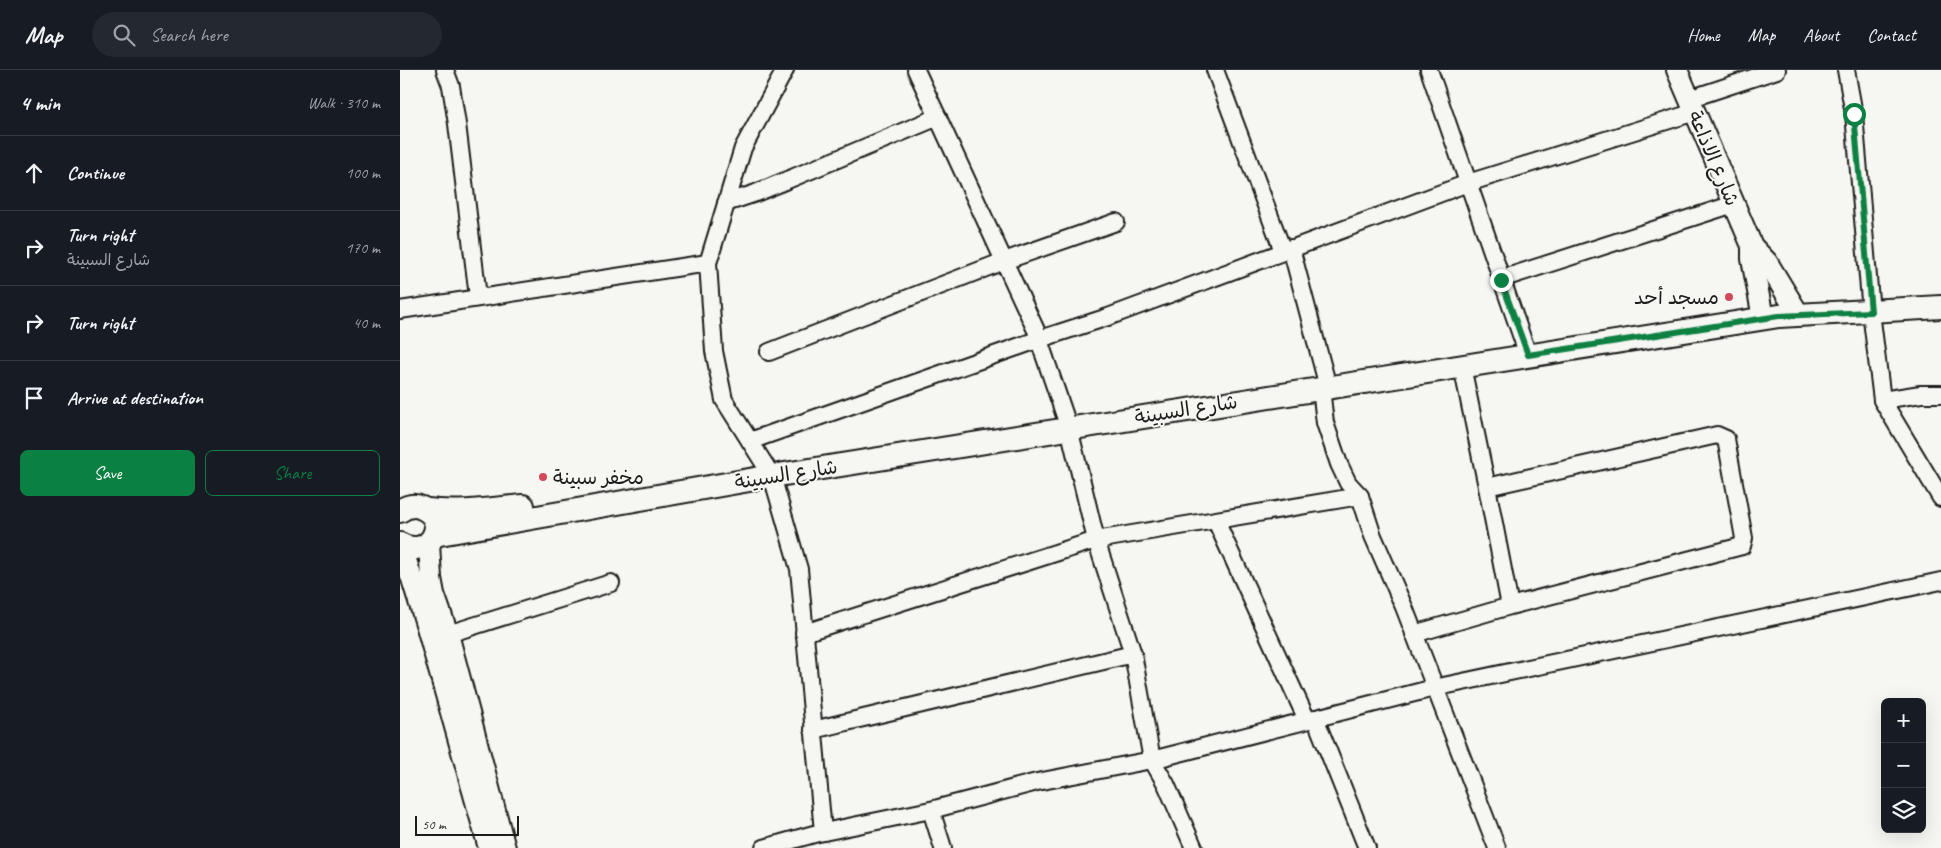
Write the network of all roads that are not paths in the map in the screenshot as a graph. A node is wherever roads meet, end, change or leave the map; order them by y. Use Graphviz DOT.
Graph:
graph roads {
  1 [pos="445,70"];
  2 [pos="785,70"];
  3 [pos="916,70"];
  4 [pos="1215,70"];
  5 [pos="1429,70"];
  6 [pos="1677,70"];
  7 [pos="1777,70"];
  8 [pos="1846,70"];
  9 [pos="1692,106"];
  10 [pos="938,117"];
  11 [pos="1468,183"];
  12 [pos="726,203"];
  13 [pos="1734,204"];
  14 [pos="1116,222"];
  15 [pos="1752,246"];
  16 [pos="1287,249"];
  17 [pos="1004,261"];
  18 [pos="708,262"];
  19 [pos="1501,280"];
  20 [pos="478,297"];
  21 [pos="1941,307"];
  22 [pos="400,310"];
  23 [pos="1871,312"];
  24 [pos="1799,315"];
  25 [pos="1763,318"];
  26 [pos="1040,339"];
  27 [pos="770,352"];
  28 [pos="1528,355"];
  29 [pos="1462,366"];
  30 [pos="1324,388"];
  31 [pos="1941,394"];
  32 [pos="1882,400"];
  33 [pos="1069,428"];
  34 [pos="750,441"];
  35 [pos="772,476"];
  36 [pos="1486,488"];
  37 [pos="1939,490"];
  38 [pos="681,492"];
  39 [pos="1360,496"];
  40 [pos="402,506"];
  41 [pos="427,510"];
  42 [pos="1216,521"];
  43 [pos="432,539"];
  44 [pos="1096,540"];
  45 [pos="400,544"];
  46 [pos="1941,581"];
  47 [pos="611,583"];
  48 [pos="1510,606"];
  49 [pos="804,633"];
  50 [pos="448,634"];
  51 [pos="1414,634"];
  52 [pos="1132,654"];
  53 [pos="1434,688"];
  54 [pos="1311,719"];
  55 [pos="813,730"];
  56 [pos="1152,760"];
  57 [pos="930,810"];
  58 [pos="823,832"];
  59 [pos="489,848"];
  60 [pos="505,848"];
  61 [pos="764,848"];
  62 [pos="943,848"];
  63 [pos="1194,848"];
  64 [pos="1367,848"];
  65 [pos="1497,848"];
  1 -- 20 [label="street"];
  2 -- 12 [label="street"];
  3 -- 10 [label="street"];
  4 -- 16 [label="street"];
  5 -- 11 [label="street"];
  6 -- 9 [label="street, شارع الاذاعة"];
  7 -- 9 [label="street"];
  8 -- 23 [label="street"];
  9 -- 11 [label="street"];
  9 -- 13 [label="street, شارع الاذاعة"];
  10 -- 12 [label="street"];
  10 -- 17 [label="street"];
  11 -- 16 [label="street"];
  11 -- 19 [label="street"];
  12 -- 18 [label="street"];
  13 -- 15 [label="street, شارع الاذاعة"];
  13 -- 19 [label="street"];
  14 -- 17 [label="street"];
  15 -- 24 [label="street, شارع الاذاعة"];
  15 -- 25 [label="street, شارع الاذاعة"];
  16 -- 26 [label="street"];
  16 -- 30 [label="street"];
  17 -- 26 [label="street"];
  17 -- 27 [label="street"];
  18 -- 20 [label="street"];
  18 -- 34 [label="street"];
  19 -- 28 [label="street"];
  20 -- 22 [label="street"];
  21 -- 23 [label="main road, شارع السبينة"];
  23 -- 24 [label="main road, شارع السبينة"];
  23 -- 32 [label="street"];
  24 -- 25 [label="main road, شارع السبينة"];
  25 -- 28 [label="main road, شارع السبينة"];
  26 -- 33 [label="street"];
  26 -- 34 [label="street"];
  28 -- 29 [label="main road, شارع السبينة"];
  29 -- 30 [label="main road, شارع السبينة"];
  29 -- 36 [label="street"];
  30 -- 33 [label="main road, شارع السبينة"];
  30 -- 39 [label="street"];
  31 -- 32 [label="street"];
  32 -- 37 [label="street"];
  33 -- 35 [label="main road, شارع السبينة"];
  33 -- 44 [label="street"];
  34 -- 35 [label="street"];
  35 -- 38 [label="main road, شارع السبينة"];
  35 -- 49 [label="street"];
  36 -- 48 [label="street"];
  36 -- 48 [label="street"];
  38 -- 41 [label="main road"];
  38 -- 43 [label="main road, شارع السبينة"];
  39 -- 42 [label="street"];
  39 -- 51 [label="street"];
  40 -- 41 [label="main road"];
  41 -- 43 [label="main road"];
  42 -- 44 [label="street"];
  42 -- 54 [label="street"];
  43 -- 45 [label="main road, شارع السبينة"];
  43 -- 50 [label="street"];
  44 -- 49 [label="street"];
  44 -- 52 [label="street"];
  45 -- 59 [label="street"];
  46 -- 53 [label="street"];
  47 -- 50 [label="street"];
  48 -- 51 [label="street"];
  49 -- 55 [label="street"];
  50 -- 60 [label="street"];
  51 -- 53 [label="street"];
  52 -- 55 [label="street"];
  52 -- 56 [label="street"];
  53 -- 54 [label="street"];
  53 -- 65 [label="street"];
  54 -- 56 [label="street"];
  54 -- 64 [label="street"];
  55 -- 58 [label="street"];
  56 -- 57 [label="street"];
  56 -- 63 [label="street"];
  57 -- 58 [label="street"];
  57 -- 62 [label="street"];
  58 -- 61 [label="street"];
}
